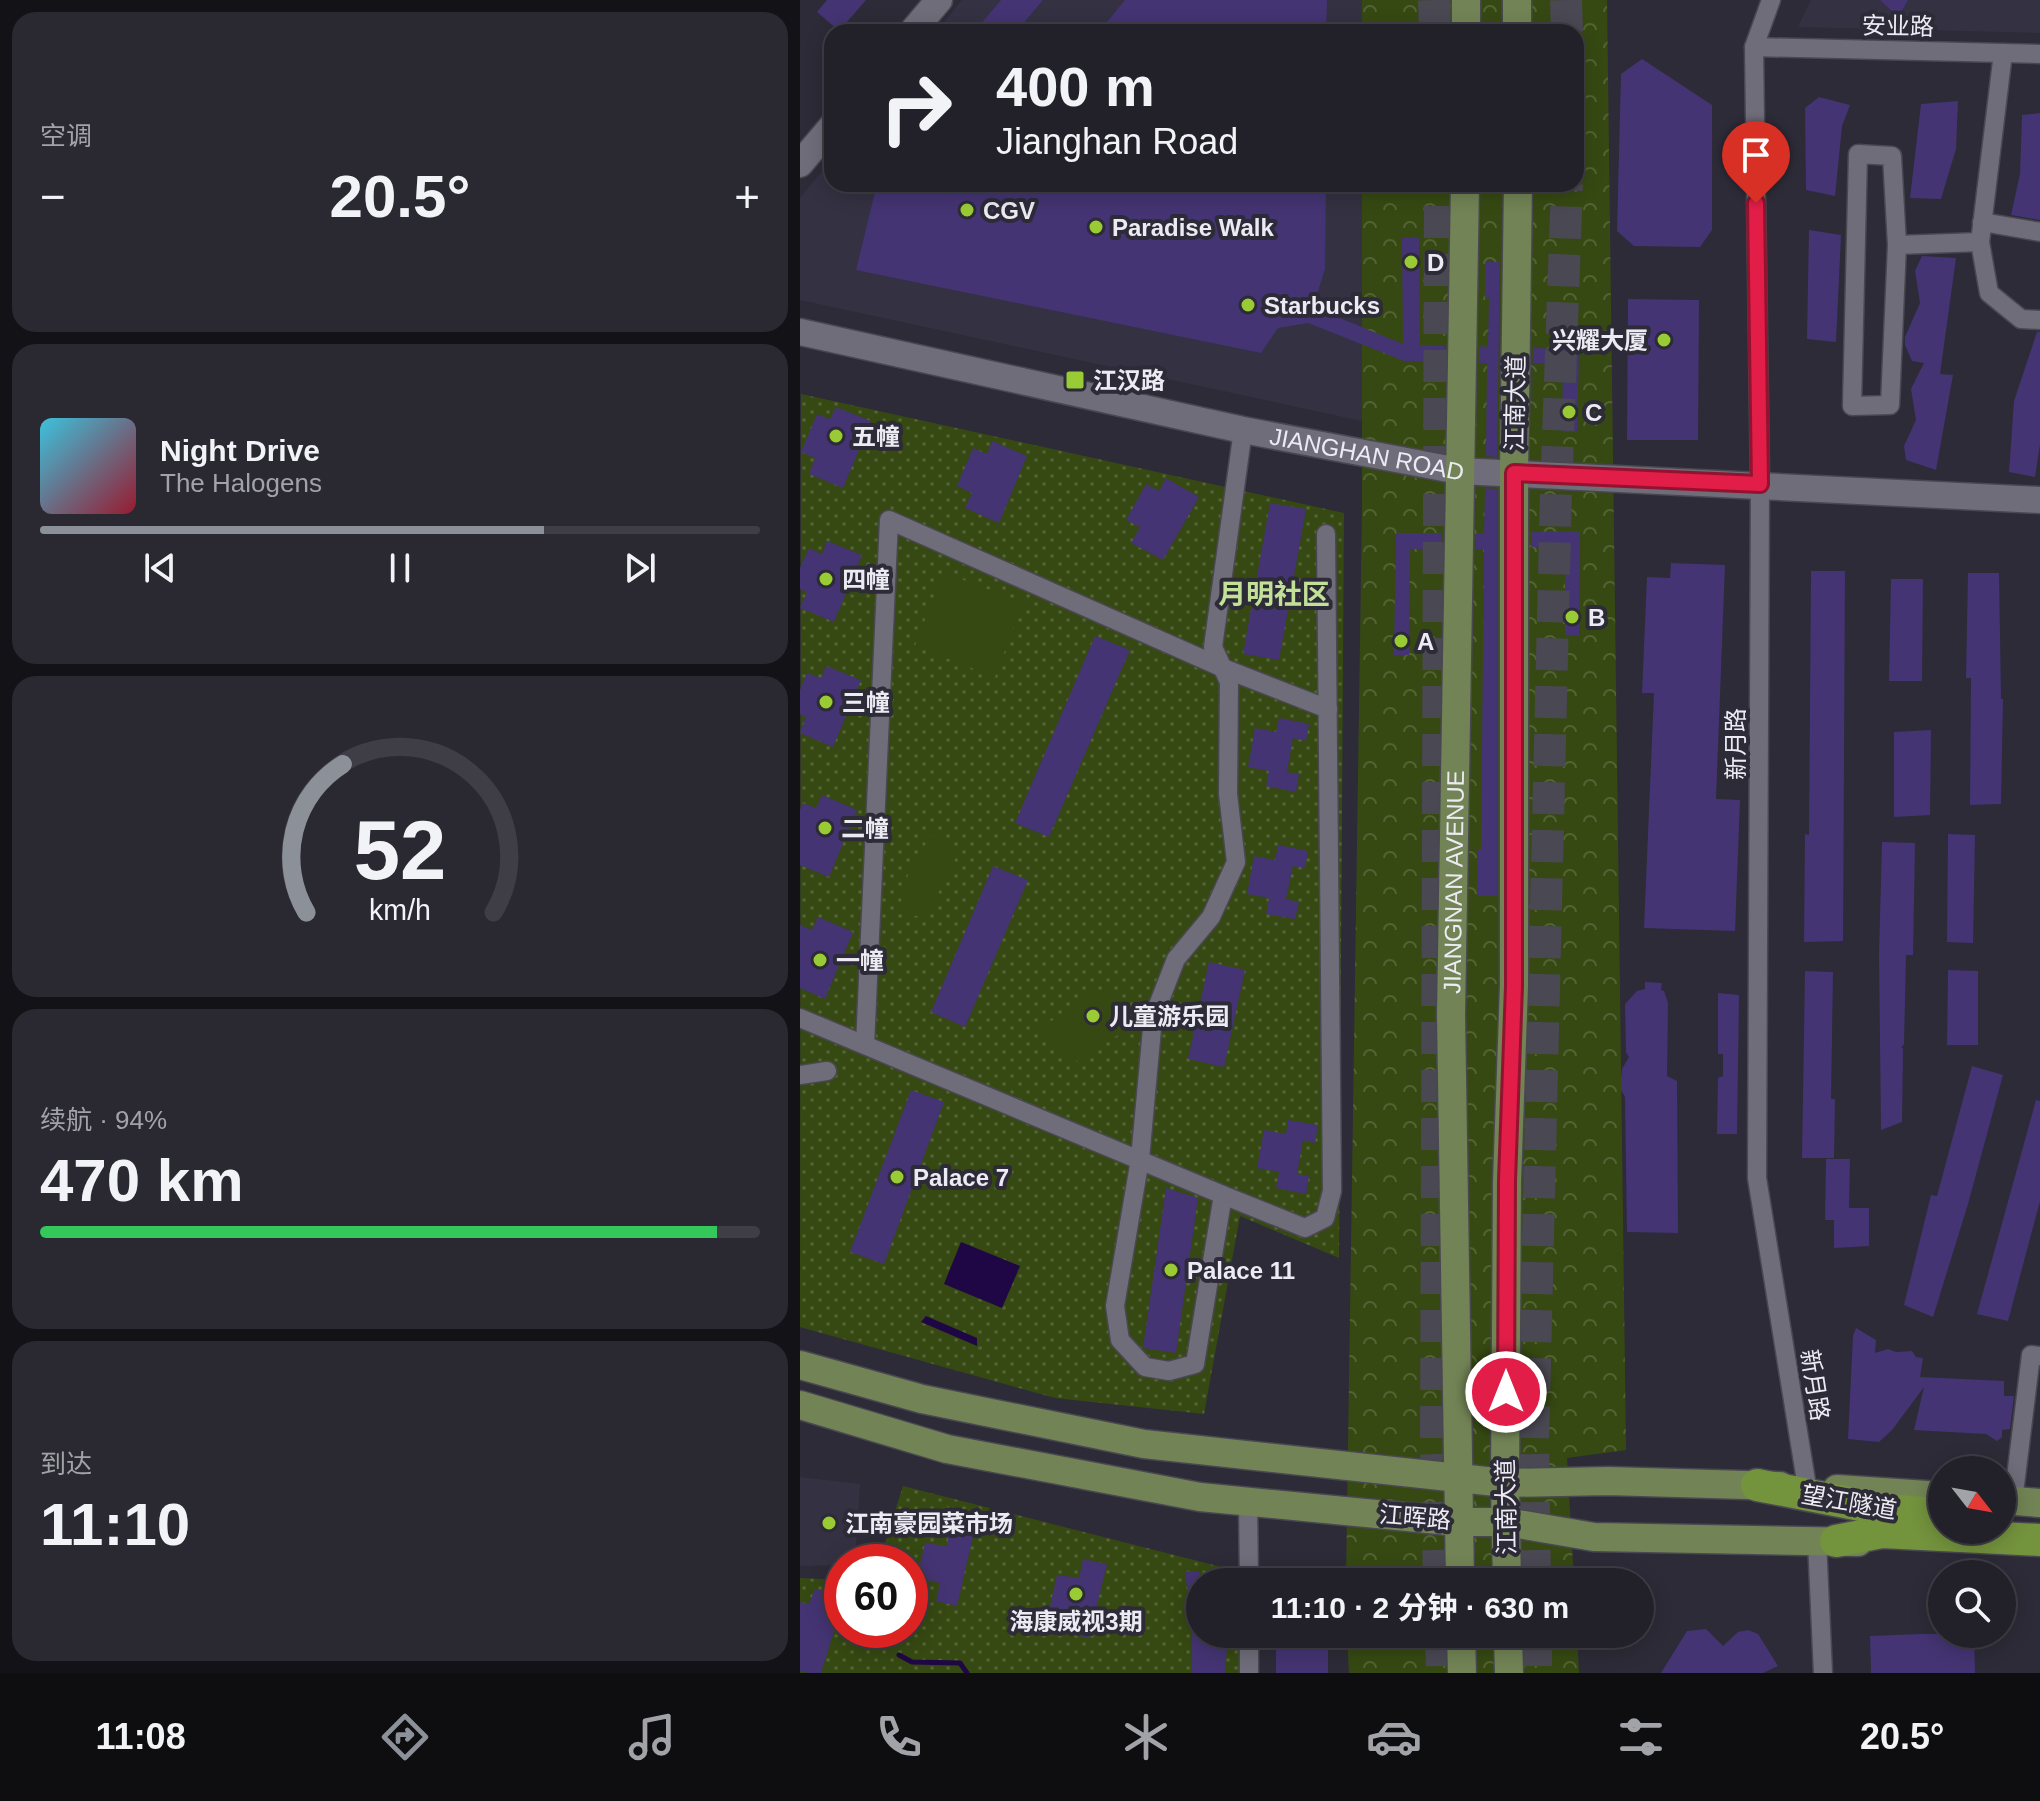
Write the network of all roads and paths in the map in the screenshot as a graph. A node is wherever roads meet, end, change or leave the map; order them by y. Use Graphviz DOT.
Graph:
graph roads {
  1 [pos="939,0"];
  2 [pos="1466,0"];
  3 [pos="1517,0"];
  4 [pos="1771,0"];
  5 [pos="919,24"];
  6 [pos="1466,24"];
  7 [pos="1517,24"];
  8 [pos="1754,47"];
  9 [pos="2003,53"];
  10 [pos="2040,54"];
  11 [pos="824,136"];
  12 [pos="800,164"];
  13 [pos="1465,192"];
  14 [pos="1518,192"];
  15 [pos="1982,222"];
  16 [pos="2040,232"];
  17 [pos="1980,242"];
  18 [pos="1897,245"];
  19 [pos="2040,320"];
  20 [pos="800,332"];
  21 [pos="1243,430"];
  22 [pos="1459,471"];
  23 [pos="1514,473"];
  24 [pos="1760,484"];
  25 [pos="2040,500"];
  26 [pos="1326,534"];
  27 [pos="1223,668"];
  28 [pos="1328,709"];
  29 [pos="800,1018"];
  30 [pos="865,1045"];
  31 [pos="827,1071"];
  32 [pos="800,1075"];
  33 [pos="1140,1159"];
  34 [pos="1223,1195"];
  35 [pos="2040,1356"];
  36 [pos="800,1365"];
  37 [pos="800,1405"];
  38 [pos="1457,1476"];
  39 [pos="1505,1483"];
  40 [pos="1757,1485"];
  41 [pos="1807,1487"];
  42 [pos="2016,1487"];
  43 [pos="1928,1495"];
  44 [pos="1248,1501"];
  45 [pos="2016,1506"];
  46 [pos="1928,1513"];
  47 [pos="2040,1520"];
  48 [pos="1459,1522"];
  49 [pos="1506,1522"];
  50 [pos="2040,1540"];
  51 [pos="1827,1541"];
  52 [pos="2040,1554"];
  53 [pos="1249,1568"];
  54 [pos="1460,1568"];
  55 [pos="1507,1568"];
  56 [pos="1249,1648"];
  57 [pos="1461,1648"];
  58 [pos="1508,1648"];
  59 [pos="1249,1673"];
  60 [pos="1462,1673"];
  61 [pos="1509,1673"];
  62 [pos="1823,1673"];
  1 -- 5 [label="street"];
  2 -- 6 [label="main road"];
  3 -- 7 [label="main road"];
  4 -- 8 [label="street, 新月路"];
  8 -- 9 [label="street, 安业路"];
  8 -- 24 [label="street, 新月路"];
  9 -- 10 [label="street, 安业路"];
  9 -- 15 [label="street"];
  11 -- 12 [label="street"];
  13 -- 22 [label="main road, JIANGNAN AVENUE"];
  14 -- 23 [label="main road, 江南大道"];
  15 -- 16 [label="street"];
  15 -- 17 [label="street"];
  17 -- 18 [label="street"];
  17 -- 19 [label="street"];
  18 -- 18 [label="street"];
  20 -- 21 [label="street, JIANGHAN ROAD"];
  21 -- 22 [label="street, JIANGHAN ROAD"];
  21 -- 27 [label="street"];
  22 -- 23 [label="street, JIANGHAN ROAD"];
  22 -- 38 [label="main road, JIANGNAN AVENUE"];
  23 -- 24 [label="street, JIANGHAN ROAD"];
  23 -- 39 [label="main road, 江南大道"];
  24 -- 25 [label="street, JIANGHAN ROAD"];
  24 -- 41 [label="street, 新月路"];
  26 -- 28 [label="street"];
  27 -- 28 [label="street"];
  27 -- 30 [label="street"];
  27 -- 33 [label="street"];
  28 -- 34 [label="street"];
  29 -- 30 [label="street"];
  30 -- 33 [label="street"];
  31 -- 32 [label="street"];
  33 -- 34 [label="street"];
  33 -- 34 [label="street"];
  35 -- 42 [label="street"];
  36 -- 38 [label="main road, 江晖路"];
  37 -- 44 [label="main road, 江晖路"];
  38 -- 39 [label="main road, 江晖路"];
  38 -- 48 [label="main road, JIANGNAN AVENUE"];
  39 -- 40 [label="main road, 江晖路"];
  39 -- 49 [label="main road, 江南大道"];
  40 -- 41 [label="main road, 江晖路"];
  40 -- 46 [label="highway, 望江隧道"];
  41 -- 43 [label="main road, 江晖路"];
  44 -- 48 [label="main road, 江晖路"];
  44 -- 53 [label="street"];
  45 -- 47 [label="highway"];
  48 -- 49 [label="main road, 江晖路"];
  48 -- 54 [label="main road, JIANGNAN AVENUE"];
  49 -- 51 [label="main road, 江晖路"];
  49 -- 55 [label="main road, 江南大道"];
  50 -- 51 [label="highway, 望江隧道"];
  51 -- 52 [label="main road, 江晖路"];
  51 -- 62 [label="street"];
  56 -- 59 [label="street"];
  57 -- 60 [label="main road"];
  58 -- 61 [label="main road"];
}
